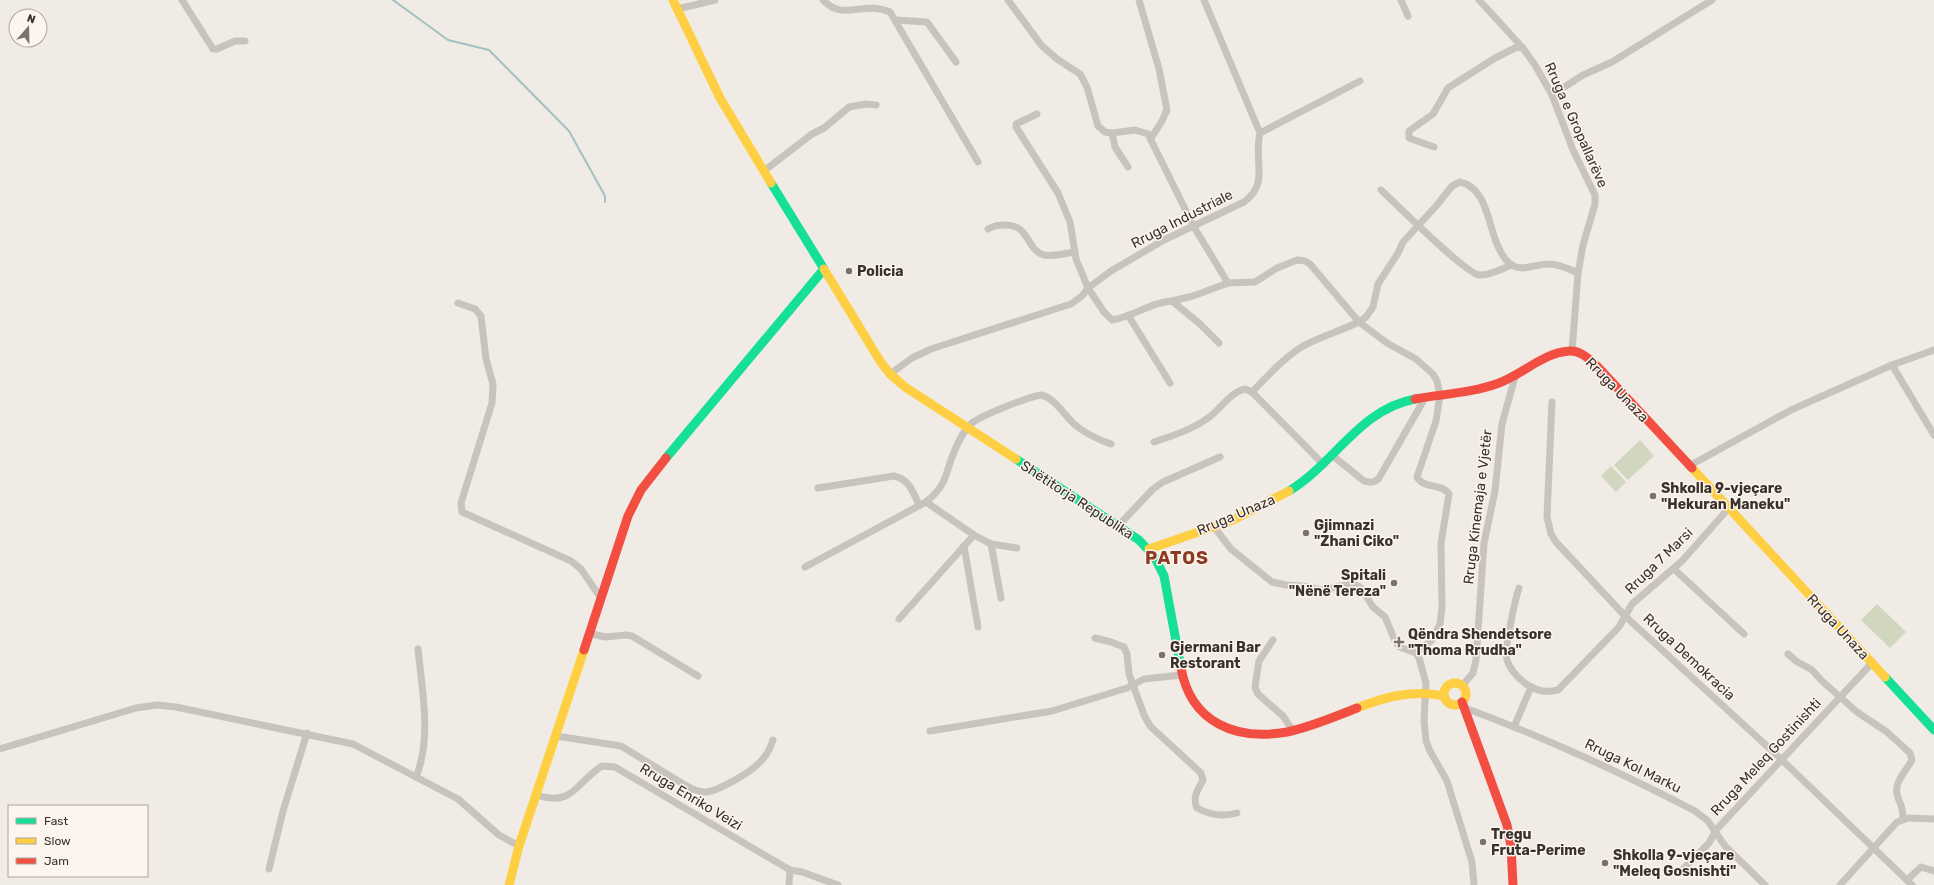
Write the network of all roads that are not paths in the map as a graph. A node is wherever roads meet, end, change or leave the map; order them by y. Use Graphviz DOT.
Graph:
graph roads {
  1 [pos="182,0"];
  2 [pos="672,0"];
  3 [pos="715,0"];
  4 [pos="823,0"];
  5 [pos="1008,0"];
  6 [pos="1139,0"];
  7 [pos="1204,0"];
  8 [pos="1401,0"];
  9 [pos="1479,0"];
  10 [pos="1712,0"];
  11 [pos="677,9"];
  12 [pos="1408,16"];
  13 [pos="896,20"];
  14 [pos="245,41"];
  15 [pos="1522,47"];
  16 [pos="956,62"];
  17 [pos="1360,81"];
  18 [pos="1552,95"];
  19 [pos="876,105"];
  20 [pos="1037,114"];
  21 [pos="1112,133"];
  22 [pos="1260,134"];
  23 [pos="1151,138"];
  24 [pos="1434,147"];
  25 [pos="978,162"];
  26 [pos="1128,167"];
  27 [pos="764,171"];
  28 [pos="1381,190"];
  29 [pos="1418,225"];
  30 [pos="1194,227"];
  31 [pos="988,229"];
  32 [pos="1075,252"];
  33 [pos="1512,265"];
  34 [pos="824,268"];
  35 [pos="1578,273"];
  36 [pos="1228,283"];
  37 [pos="1088,288"];
  38 [pos="1172,301"];
  39 [pos="458,303"];
  40 [pos="1128,315"];
  41 [pos="1359,322"];
  42 [pos="1219,343"];
  43 [pos="1934,350"];
  44 [pos="1572,351"];
  45 [pos="1892,365"];
  46 [pos="890,374"];
  47 [pos="1515,377"];
  48 [pos="1170,383"];
  49 [pos="1252,392"];
  50 [pos="1440,395"];
  51 [pos="1425,398"];
  52 [pos="1552,402"];
  53 [pos="967,429"];
  54 [pos="1934,435"];
  55 [pos="1154,442"];
  56 [pos="1111,444"];
  57 [pos="1333,456"];
  58 [pos="1220,457"];
  59 [pos="1324,465"];
  60 [pos="1689,466"];
  61 [pos="818,488"];
  62 [pos="926,502"];
  63 [pos="919,506"];
  64 [pos="1728,509"];
  65 [pos="1118,526"];
  66 [pos="1214,527"];
  67 [pos="974,535"];
  68 [pos="991,544"];
  69 [pos="964,546"];
  70 [pos="1017,548"];
  71 [pos="1149,549"];
  72 [pos="805,567"];
  73 [pos="1674,569"];
  74 [pos="1519,588"];
  75 [pos="600,597"];
  76 [pos="1001,598"];
  77 [pos="1625,616"];
  78 [pos="899,618"];
  79 [pos="978,627"];
  80 [pos="589,633"];
  81 [pos="1744,634"];
  82 [pos="1095,638"];
  83 [pos="1273,640"];
  84 [pos="418,649"];
  85 [pos="1416,653"];
  86 [pos="1788,654"];
  87 [pos="1872,663"];
  88 [pos="1182,675"];
  89 [pos="698,676"];
  90 [pos="1133,685"];
  91 [pos="1462,686"];
  92 [pos="1531,687"];
  93 [pos="1426,692"];
  94 [pos="1444,696"];
  95 [pos="1840,696"];
  96 [pos="1464,705"];
  97 [pos="1514,727"];
  98 [pos="1934,730"];
  99 [pos="930,731"];
  100 [pos="1293,731"];
  101 [pos="307,733"];
  102 [pos="556,736"];
  103 [pos="773,740"];
  104 [pos="0,749"];
  105 [pos="1781,759"];
  106 [pos="416,777"];
  107 [pos="536,795"];
  108 [pos="1237,813"];
  109 [pos="1934,818"];
  110 [pos="1903,819"];
  111 [pos="1716,830"];
  112 [pos="519,846"];
  113 [pos="1873,849"];
  114 [pos="269,869"];
  115 [pos="790,870"];
  116 [pos="1682,870"];
  117 [pos="1934,871"];
  118 [pos="1910,883"];
  119 [pos="509,885"];
  120 [pos="789,885"];
  121 [pos="838,885"];
  122 [pos="1474,885"];
  123 [pos="1513,885"];
  124 [pos="1765,885"];
  125 [pos="1840,885"];
  1 -- 14 [label="street"];
  2 -- 11 [label="main road, Shëtitorja Republika"];
  3 -- 11 [label="street"];
  4 -- 13 [label="street"];
  5 -- 21 [label="street"];
  6 -- 23 [label="street"];
  7 -- 22 [label="street, Rruga Industriale"];
  8 -- 12 [label="street"];
  9 -- 15 [label="street, Rruga e Gropallarëve"];
  10 -- 18 [label="street"];
  11 -- 27 [label="main road, Shëtitorja Republika"];
  13 -- 16 [label="street"];
  13 -- 25 [label="street"];
  15 -- 18 [label="street, Rruga e Gropallarëve"];
  15 -- 24 [label="street"];
  17 -- 22 [label="street"];
  18 -- 35 [label="street, Rruga e Gropallarëve"];
  19 -- 27 [label="street"];
  20 -- 32 [label="street"];
  21 -- 23 [label="street"];
  21 -- 26 [label="street"];
  22 -- 30 [label="street, Rruga Industriale"];
  23 -- 30 [label="street"];
  27 -- 34 [label="main road, Shëtitorja Republika"];
  28 -- 29 [label="street"];
  29 -- 33 [label="street"];
  29 -- 33 [label="street"];
  29 -- 41 [label="street"];
  30 -- 36 [label="street"];
  30 -- 37 [label="street, Rruga Industriale"];
  31 -- 32 [label="street"];
  32 -- 37 [label="street"];
  33 -- 35 [label="street"];
  34 -- 46 [label="main road, Shëtitorja Republika"];
  34 -- 75 [label="main road"];
  35 -- 44 [label="street, Rruga e Gropallarëve"];
  36 -- 38 [label="street"];
  36 -- 41 [label="street"];
  37 -- 40 [label="street"];
  37 -- 46 [label="street, Rruga Industriale"];
  38 -- 40 [label="street"];
  38 -- 42 [label="street"];
  39 -- 75 [label="street"];
  40 -- 48 [label="street"];
  41 -- 49 [label="street"];
  41 -- 50 [label="street"];
  43 -- 45 [label="street"];
  44 -- 47 [label="main road, Rruga Unaza"];
  44 -- 60 [label="main road, Rruga Unaza"];
  45 -- 54 [label="street"];
  45 -- 60 [label="street"];
  46 -- 53 [label="main road, Shëtitorja Republika"];
  47 -- 50 [label="main road, Rruga Unaza"];
  47 -- 91 [label="street, Rruga Kinemaja e Vjetër"];
  49 -- 55 [label="street"];
  49 -- 59 [label="street"];
  50 -- 51 [label="main road, Rruga Unaza"];
  50 -- 85 [label="street"];
  51 -- 57 [label="main road, Rruga Unaza"];
  51 -- 57 [label="street"];
  52 -- 77 [label="street, Rruga Demokracia"];
  53 -- 56 [label="street"];
  53 -- 62 [label="street"];
  53 -- 65 [label="main road, Shëtitorja Republika"];
  57 -- 59 [label="main road, Rruga Unaza"];
  58 -- 65 [label="street"];
  59 -- 66 [label="main road, Rruga Unaza"];
  60 -- 64 [label="main road, Rruga Unaza"];
  61 -- 63 [label="street"];
  62 -- 63 [label="street"];
  62 -- 67 [label="street"];
  63 -- 72 [label="street"];
  64 -- 73 [label="street, Rruga 7 Marsi"];
  64 -- 87 [label="main road, Rruga Unaza"];
  65 -- 71 [label="main road, Shëtitorja Republika"];
  66 -- 71 [label="main road, Rruga Unaza"];
  66 -- 85 [label="street"];
  67 -- 68 [label="street"];
  67 -- 69 [label="street"];
  68 -- 70 [label="street"];
  68 -- 76 [label="street"];
  69 -- 78 [label="street"];
  69 -- 79 [label="street"];
  71 -- 88 [label="main road, Shëtitorja Republika"];
  73 -- 77 [label="street, Rruga 7 Marsi"];
  73 -- 81 [label="street"];
  74 -- 92 [label="street, Rruga 7 Marsi"];
  75 -- 80 [label="main road"];
  77 -- 92 [label="street, Rruga 7 Marsi"];
  77 -- 105 [label="street, Rruga Demokracia"];
  80 -- 89 [label="street"];
  80 -- 102 [label="main road"];
  82 -- 90 [label="street"];
  83 -- 100 [label="street"];
  84 -- 106 [label="street"];
  85 -- 93 [label="street"];
  86 -- 95 [label="street"];
  87 -- 95 [label="street, Rruga Meleq Gostinishti"];
  87 -- 98 [label="main road, Rruga Unaza"];
  88 -- 90 [label="street"];
  88 -- 100 [label="main road, Shëtitorja Republika"];
  90 -- 99 [label="street"];
  90 -- 108 [label="street"];
  91 -- 94 [label="main road"];
  91 -- 96 [label="main road"];
  92 -- 97 [label="street"];
  93 -- 94 [label="main road, Shëtitorja Republika"];
  93 -- 100 [label="main road, Shëtitorja Republika"];
  93 -- 122 [label="street"];
  94 -- 96 [label="main road"];
  95 -- 105 [label="street, Rruga Meleq Gostinishti"];
  95 -- 110 [label="street"];
  96 -- 97 [label="street, Rruga Kol Marku"];
  96 -- 123 [label="main road"];
  97 -- 111 [label="street, Rruga Kol Marku"];
  101 -- 104 [label="street"];
  101 -- 106 [label="street"];
  101 -- 114 [label="street"];
  102 -- 103 [label="street"];
  102 -- 107 [label="main road"];
  105 -- 111 [label="street, Rruga Meleq Gostinishti"];
  105 -- 113 [label="street, Rruga Demokracia"];
  106 -- 112 [label="street"];
  107 -- 112 [label="main road"];
  107 -- 115 [label="street, Rruga Enriko Veizi"];
  109 -- 110 [label="street"];
  110 -- 113 [label="street"];
  111 -- 116 [label="street, Rruga Meleq Gostinishti"];
  111 -- 124 [label="street, Rruga Kol Marku"];
  112 -- 119 [label="main road"];
  113 -- 118 [label="street, Rruga Demokracia"];
  113 -- 125 [label="street"];
  115 -- 120 [label="street"];
  115 -- 121 [label="street, Rruga Enriko Veizi"];
  117 -- 118 [label="street"];
}
